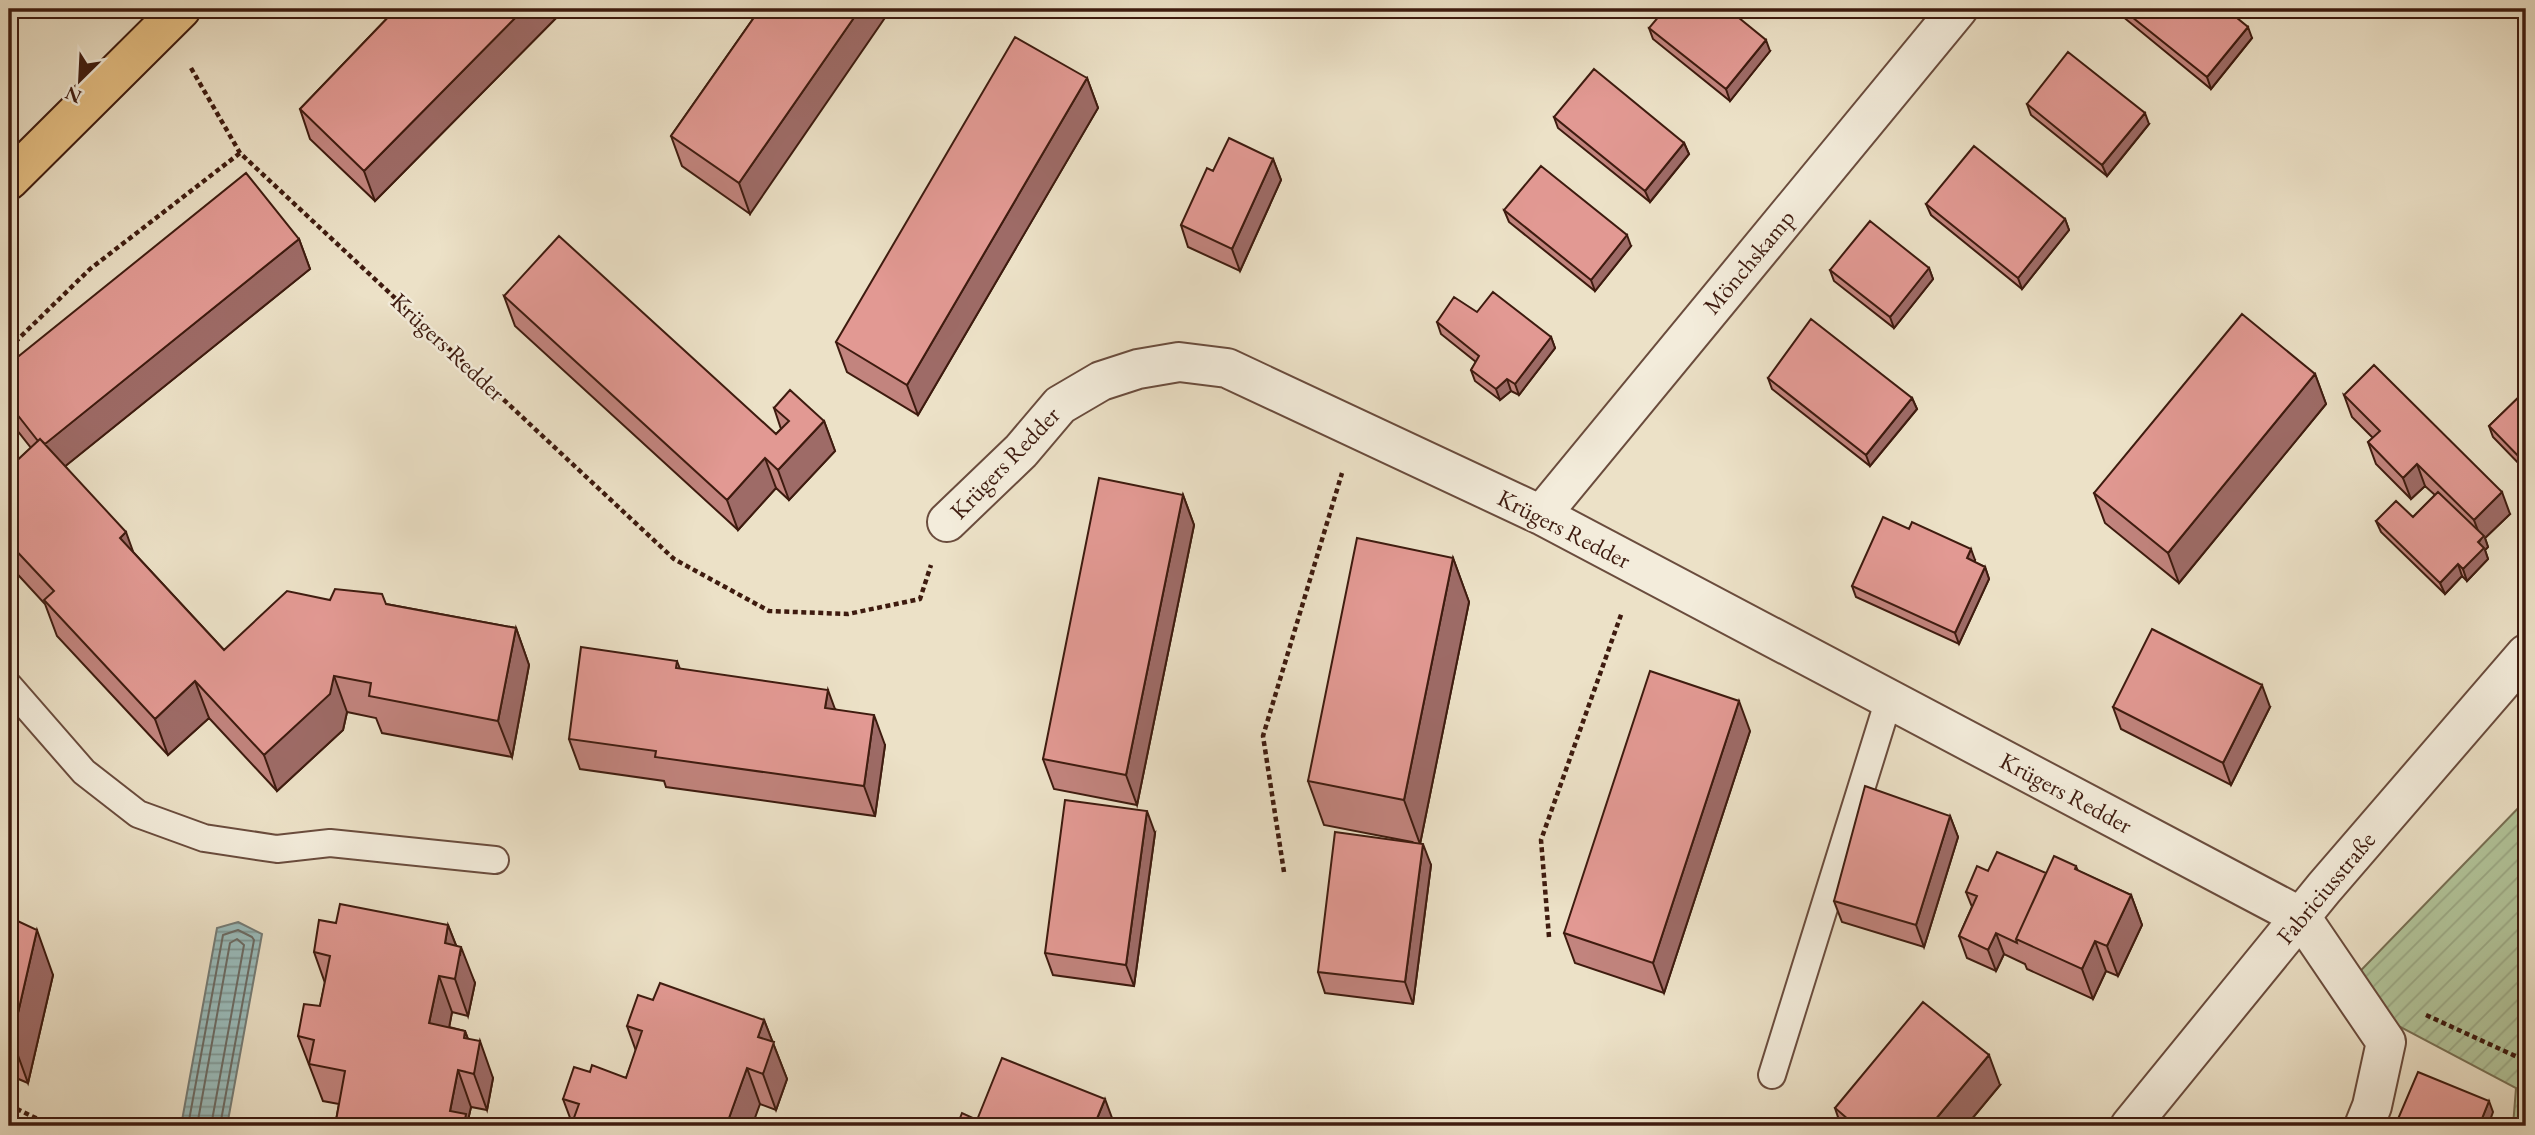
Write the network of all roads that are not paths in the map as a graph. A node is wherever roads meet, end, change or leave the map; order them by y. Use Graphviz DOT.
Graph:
graph roads {
  1 [pos="1958,9"];
  2 [pos="174,16"];
  3 [pos="9,180"];
  4 [pos="1541,514"];
  5 [pos="947,522"];
  6 [pos="2526,654"];
  7 [pos="9,687"];
  8 [pos="1889,699"];
  9 [pos="495,860"];
  10 [pos="2301,917"];
  11 [pos="1772,1075"];
  12 [pos="2130,1126"];
  13 [pos="2364,1126"];
  1 -- 4 [label="street, Mönchskamp"];
  2 -- 3 [label="main road"];
  4 -- 5 [label="street, Krügers Redder"];
  4 -- 8 [label="street, Krügers Redder"];
  6 -- 10 [label="street, Fabriciusstraße"];
  7 -- 9 [label="lane"];
  8 -- 10 [label="street, Krügers Redder"];
  8 -- 11 [label="lane"];
  10 -- 12 [label="street, Fabriciusstraße"];
  10 -- 13 [label="street"];
}
